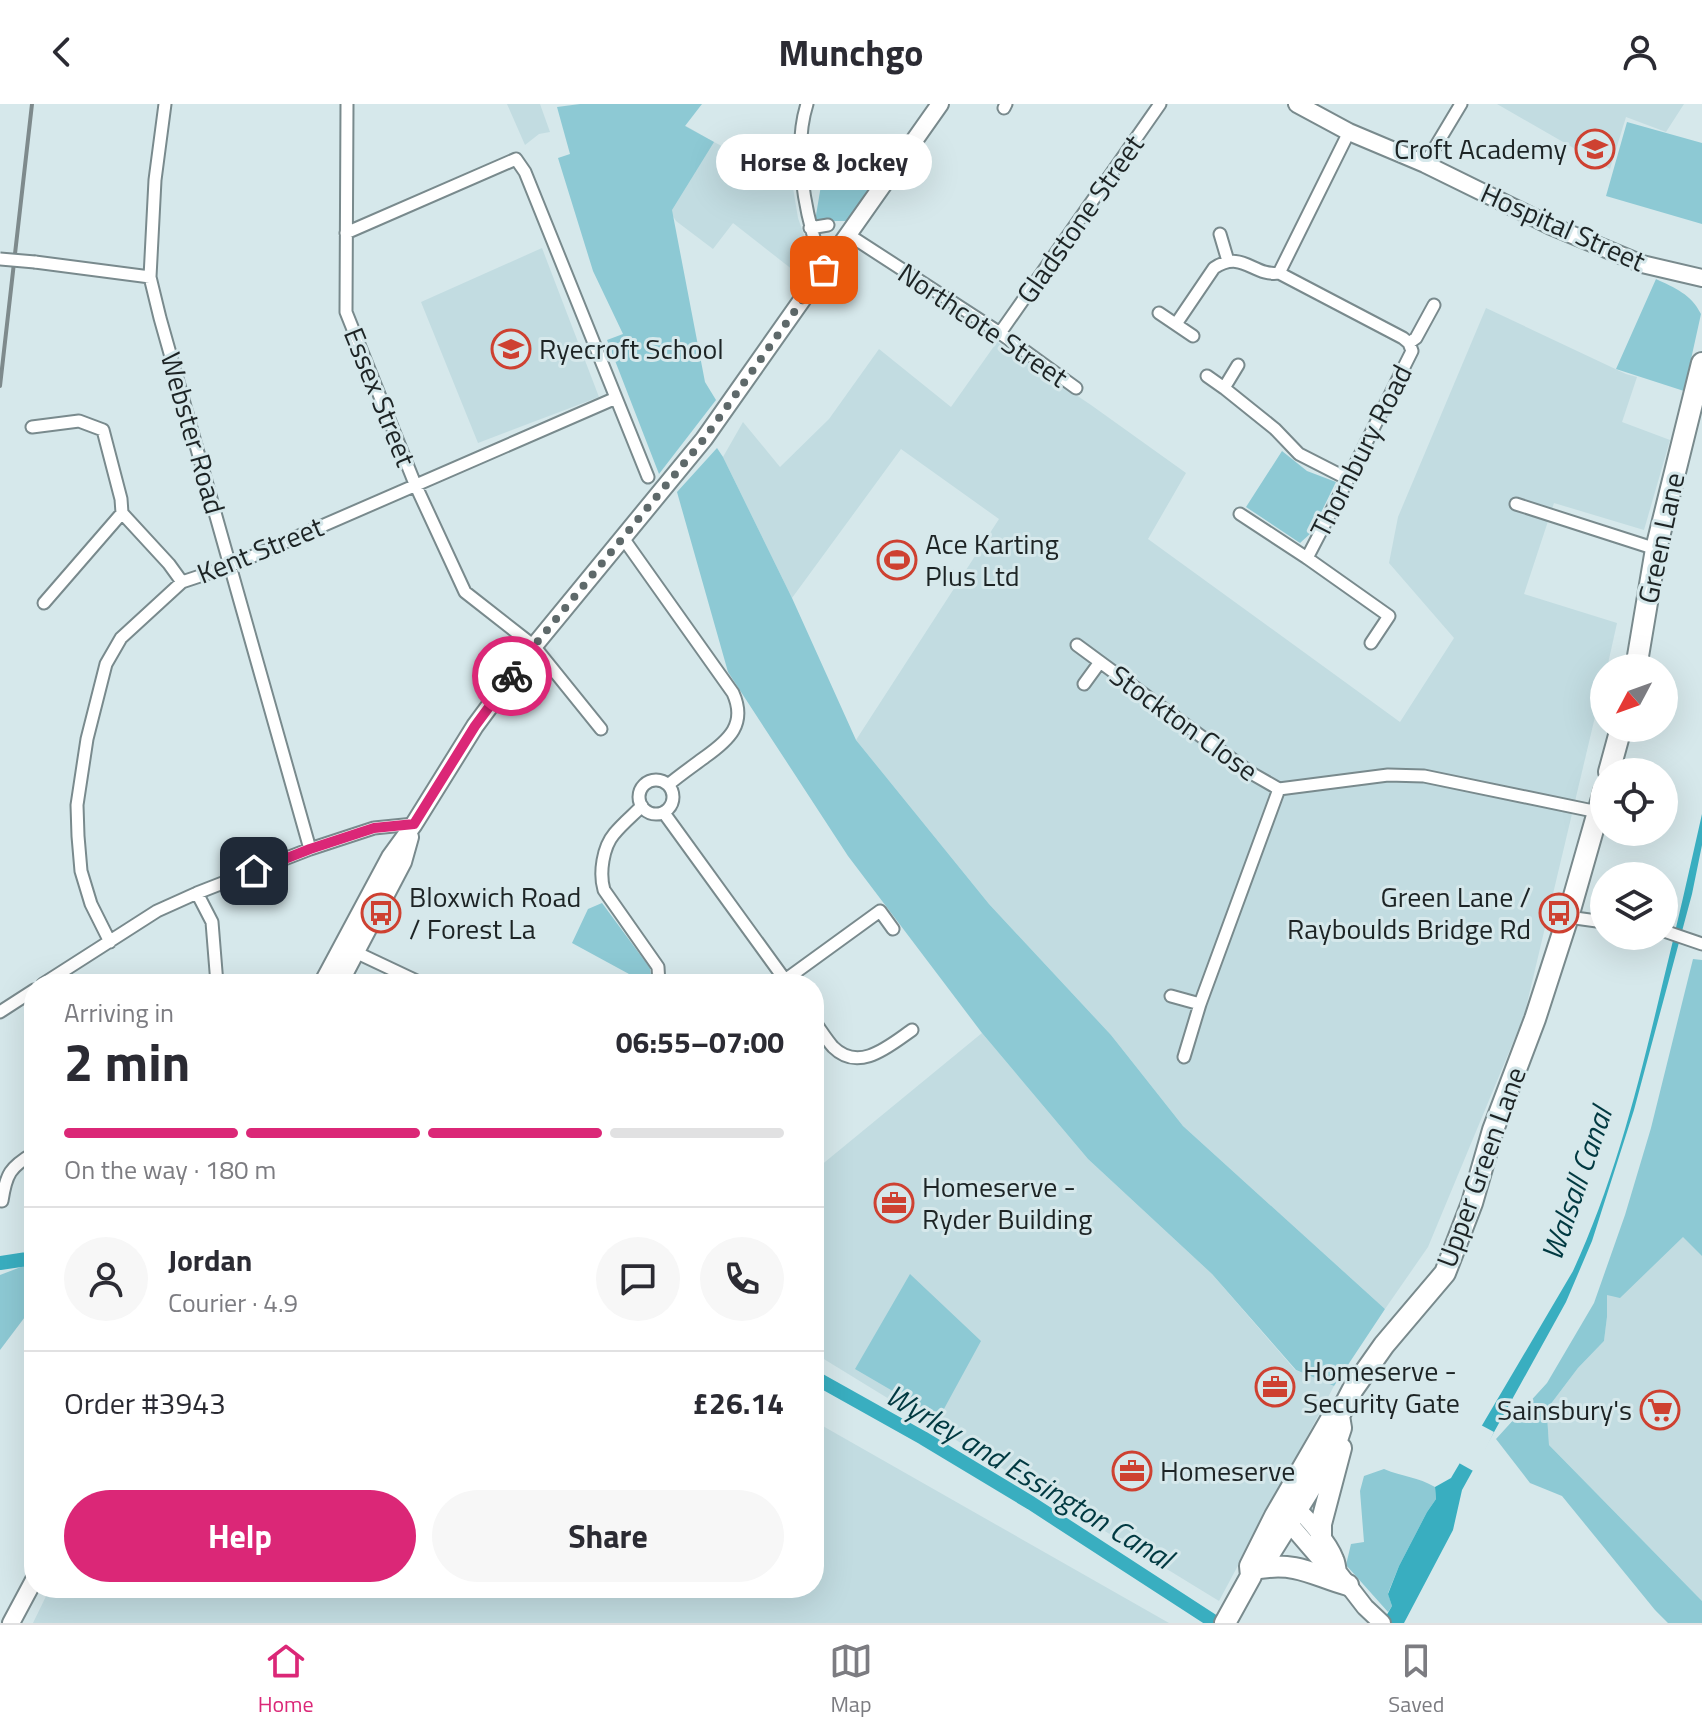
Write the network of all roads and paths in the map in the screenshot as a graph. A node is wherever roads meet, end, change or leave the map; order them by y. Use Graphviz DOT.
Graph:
graph roads {
  1 [pos="165,104"];
  2 [pos="347,104"];
  3 [pos="940,104"];
  4 [pos="1160,104"];
  5 [pos="1297,104"];
  6 [pos="1461,104"];
  7 [pos="804,105"];
  8 [pos="1349,132"];
  9 [pos="1425,164"];
  10 [pos="828,225"];
  11 [pos="810,228"];
  12 [pos="346,233"];
  13 [pos="1220,234"];
  14 [pos="849,235"];
  15 [pos="818,251"];
  16 [pos="0,259"];
  17 [pos="1228,261"];
  18 [pos="1279,273"];
  19 [pos="150,277"];
  20 [pos="1702,278"];
  21 [pos="1434,305"];
  22 [pos="1159,313"];
  23 [pos="1176,324"];
  24 [pos="1000,333"];
  25 [pos="1193,336"];
  26 [pos="1409,343"];
  27 [pos="1702,363"];
  28 [pos="1238,365"];
  29 [pos="1207,376"];
  30 [pos="1076,388"];
  31 [pos="1224,388"];
  32 [pos="616,398"];
  33 [pos="32,427"];
  34 [pos="648,477"];
  35 [pos="1348,479"];
  36 [pos="415,484"];
  37 [pos="1516,504"];
  38 [pos="122,513"];
  39 [pos="1240,514"];
  40 [pos="623,538"];
  41 [pos="1656,549"];
  42 [pos="1307,558"];
  43 [pos="230,566"];
  44 [pos="182,582"];
  45 [pos="44,603"];
  46 [pos="1371,643"];
  47 [pos="1077,645"];
  48 [pos="534,646"];
  49 [pos="1638,654"];
  50 [pos="1100,662"];
  51 [pos="1084,684"];
  52 [pos="601,729"];
  53 [pos="668,785"];
  54 [pos="1279,789"];
  55 [pos="642,806"];
  56 [pos="1590,810"];
  57 [pos="664,813"];
  58 [pos="414,824"];
  59 [pos="1590,840"];
  60 [pos="310,849"];
  61 [pos="197,893"];
  62 [pos="1568,917"];
  63 [pos="1590,920"];
  64 [pos="893,929"];
  65 [pos="110,942"];
  66 [pos="349,949"];
  67 [pos="59,974"];
  68 [pos="216,974"];
  69 [pos="330,974"];
  70 [pos="342,974"];
  71 [pos="402,974"];
  72 [pos="658,974"];
  73 [pos="780,974"];
  74 [pos="797,974"];
  75 [pos="24,996"];
  76 [pos="1171,996"];
  77 [pos="1200,1004"];
  78 [pos="0,1012"];
  79 [pos="912,1030"];
  80 [pos="824,1034"];
  81 [pos="1184,1057"];
  82 [pos="24,1160"];
  83 [pos="2,1201"];
  84 [pos="1339,1416"];
  85 [pos="1338,1437"];
  86 [pos="1286,1512"];
  87 [pos="1321,1537"];
  88 [pos="1256,1572"];
  89 [pos="1343,1579"];
  90 [pos="24,1598"];
  91 [pos="1376,1617"];
  92 [pos="11,1623"];
  93 [pos="1225,1623"];
  1 -- 19 [label="street, Webster Road"];
  2 -- 12 [label="street, Essex Street"];
  3 -- 14 [label="main road"];
  4 -- 24 [label="street, Gladstone Street"];
  5 -- 8 [label="main road, Hospital Street"];
  6 -- 9 [label="street"];
  7 -- 11 [label="street"];
  8 -- 9 [label="main road, Hospital Street"];
  8 -- 18 [label="street"];
  9 -- 20 [label="main road, Hospital Street"];
  10 -- 11 [label="street"];
  11 -- 15 [label="street"];
  12 -- 32 [label="street"];
  12 -- 36 [label="street, Essex Street"];
  13 -- 17 [label="street"];
  14 -- 24 [label="street, Northcote Street"];
  14 -- 40 [label="main road"];
  16 -- 19 [label="street, bridge"];
  17 -- 18 [label="street, Thornbury Road"];
  17 -- 23 [label="street"];
  18 -- 26 [label="street, Thornbury Road"];
  19 -- 43 [label="street, Webster Road"];
  21 -- 26 [label="street, Thornbury Road"];
  22 -- 23 [label="street"];
  23 -- 25 [label="street"];
  24 -- 30 [label="street, Northcote Street"];
  26 -- 35 [label="street, Thornbury Road"];
  27 -- 41 [label="highway, Green Lane"];
  28 -- 31 [label="street"];
  29 -- 31 [label="street"];
  31 -- 35 [label="street"];
  32 -- 34 [label="street"];
  32 -- 36 [label="street, Kent Street"];
  33 -- 38 [label="street"];
  35 -- 42 [label="street, Thornbury Road"];
  36 -- 43 [label="street, Kent Street"];
  36 -- 48 [label="street, Essex Street"];
  37 -- 41 [label="street"];
  38 -- 44 [label="street"];
  38 -- 45 [label="street"];
  39 -- 42 [label="street, Thornbury Road"];
  40 -- 48 [label="main road"];
  40 -- 53 [label="street"];
  41 -- 49 [label="highway, Green Lane"];
  42 -- 46 [label="street, Thornbury Road"];
  43 -- 44 [label="street, Kent Street"];
  43 -- 60 [label="street, Webster Road"];
  44 -- 65 [label="street, Kent Street"];
  47 -- 50 [label="street, Stockton Close"];
  48 -- 52 [label="street, Essex Street"];
  48 -- 58 [label="main road"];
  50 -- 51 [label="street, Stockton Close"];
  50 -- 54 [label="street, Stockton Close"];
  53 -- 55 [label="street"];
  53 -- 57 [label="street"];
  54 -- 56 [label="street, Stockton Close"];
  54 -- 77 [label="street"];
  55 -- 57 [label="street"];
  55 -- 72 [label="street"];
  57 -- 73 [label="street"];
  58 -- 60 [label="street"];
  58 -- 66 [label="main road"];
  59 -- 62 [label="highway"];
  60 -- 61 [label="street"];
  61 -- 65 [label="street"];
  61 -- 68 [label="street"];
  62 -- 63 [label="street"];
  62 -- 84 [label="highway, Upper Green Lane"];
  64 -- 74 [label="street"];
  65 -- 67 [label="street"];
  66 -- 69 [label="main road"];
  66 -- 70 [label="main road"];
  66 -- 71 [label="street"];
  75 -- 78 [label="street"];
  76 -- 77 [label="street"];
  77 -- 81 [label="street"];
  79 -- 80 [label="street"];
  82 -- 83 [label="street"];
  84 -- 85 [label="highway"];
  84 -- 86 [label="highway"];
  85 -- 86 [label="highway"];
  85 -- 87 [label="highway"];
  86 -- 87 [label="main road"];
  86 -- 88 [label="highway"];
  86 -- 89 [label="main road"];
  87 -- 89 [label="main road"];
  88 -- 89 [label="highway"];
  88 -- 93 [label="highway"];
  89 -- 91 [label="main road"];
  90 -- 92 [label="main road"];
}
